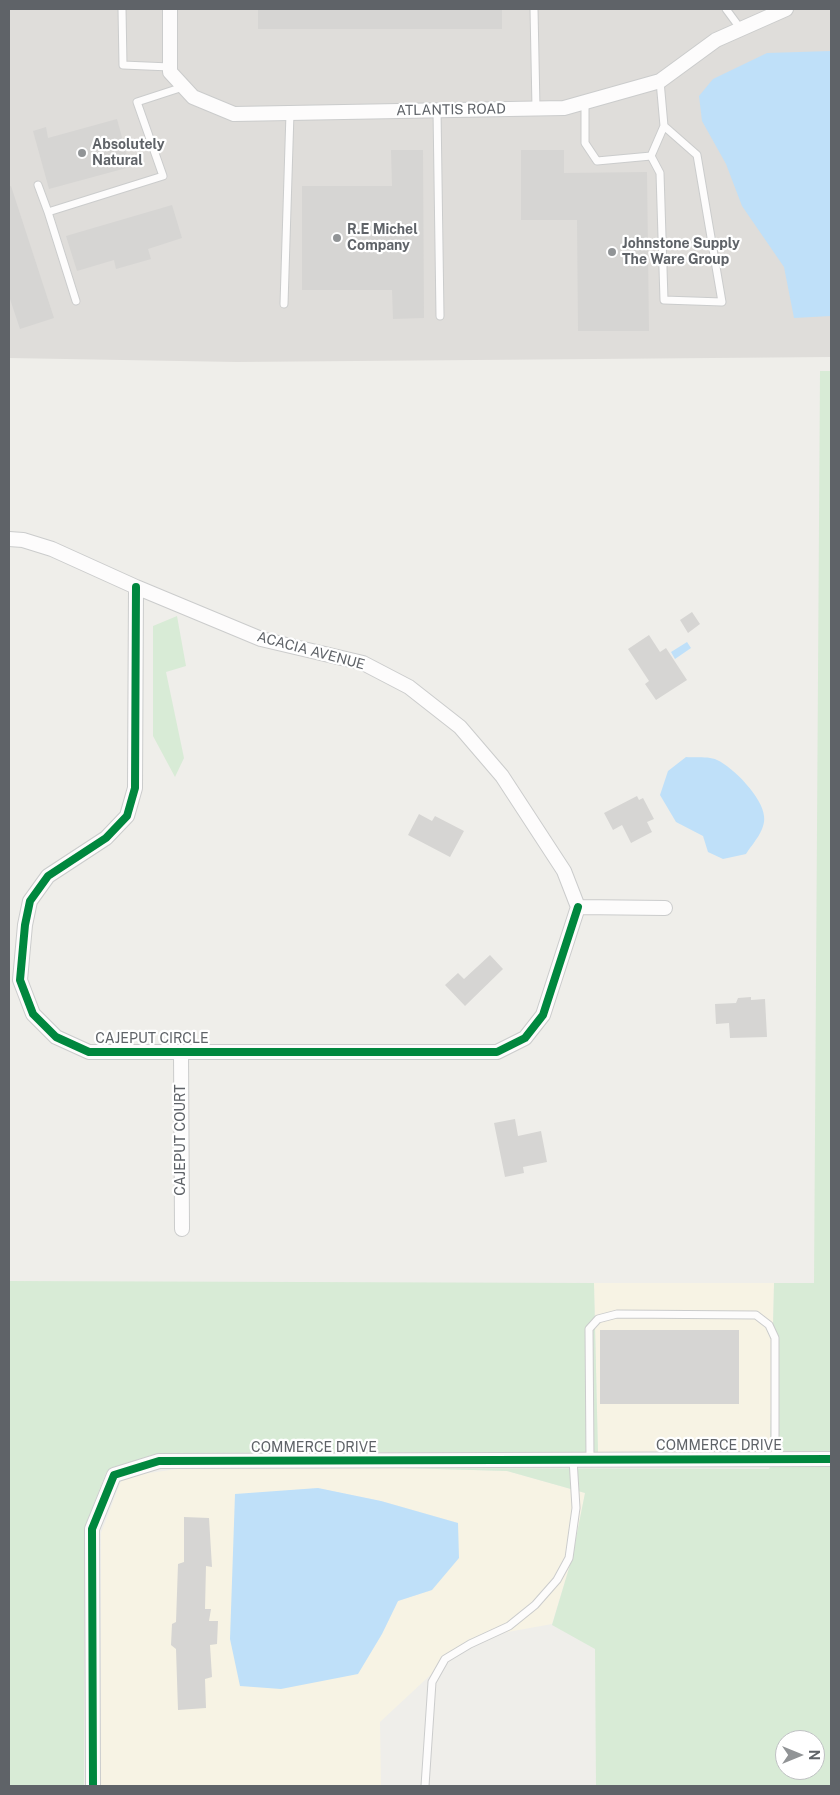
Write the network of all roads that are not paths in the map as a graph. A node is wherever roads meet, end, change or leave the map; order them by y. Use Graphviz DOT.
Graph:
graph roads {
  1 [pos="122,9"];
  2 [pos="170,9"];
  3 [pos="534,9"];
  4 [pos="726,9"];
  5 [pos="786,9"];
  6 [pos="740,28"];
  7 [pos="170,67"];
  8 [pos="660,81"];
  9 [pos="184,87"];
  10 [pos="585,102"];
  11 [pos="536,108"];
  12 [pos="437,110"];
  13 [pos="290,113"];
  14 [pos="664,126"];
  15 [pos="651,156"];
  16 [pos="38,185"];
  17 [pos="48,212"];
  18 [pos="76,301"];
  19 [pos="284,304"];
  20 [pos="440,316"];
  21 [pos="9,539"];
  22 [pos="136,587"];
  23 [pos="578,907"];
  24 [pos="665,908"];
  25 [pos="181,1052"];
  26 [pos="182,1229"];
  27 [pos="573,1459"];
  28 [pos="590,1459"];
  29 [pos="775,1459"];
  30 [pos="831,1459"];
  31 [pos="93,1786"];
  32 [pos="425,1786"];
  1 -- 7 [label="lane"];
  2 -- 7 [label="street"];
  3 -- 11 [label="lane"];
  4 -- 6 [label="lane"];
  5 -- 6 [label="street, ATLANTIS ROAD"];
  6 -- 8 [label="street, ATLANTIS ROAD"];
  7 -- 9 [label="street, ATLANTIS ROAD"];
  8 -- 10 [label="street, ATLANTIS ROAD"];
  8 -- 14 [label="lane"];
  9 -- 13 [label="street, ATLANTIS ROAD"];
  9 -- 17 [label="lane"];
  10 -- 11 [label="street, ATLANTIS ROAD"];
  10 -- 15 [label="lane"];
  11 -- 12 [label="street, ATLANTIS ROAD"];
  12 -- 13 [label="street, ATLANTIS ROAD"];
  12 -- 20 [label="lane"];
  13 -- 19 [label="lane"];
  14 -- 15 [label="lane"];
  14 -- 15 [label="lane"];
  16 -- 17 [label="lane"];
  17 -- 18 [label="lane"];
  21 -- 22 [label="street, ACACIA AVENUE"];
  22 -- 23 [label="street, ACACIA AVENUE"];
  22 -- 25 [label="street, CAJEPUT CIRCLE"];
  23 -- 24 [label="street"];
  23 -- 25 [label="street, CAJEPUT CIRCLE"];
  25 -- 26 [label="street, CAJEPUT COURT"];
  27 -- 28 [label="street, COMMERCE DRIVE"];
  27 -- 31 [label="street, COMMERCE DRIVE"];
  27 -- 32 [label="lane"];
  28 -- 29 [label="street, COMMERCE DRIVE"];
  28 -- 29 [label="lane"];
  29 -- 30 [label="street, COMMERCE DRIVE"];
}
